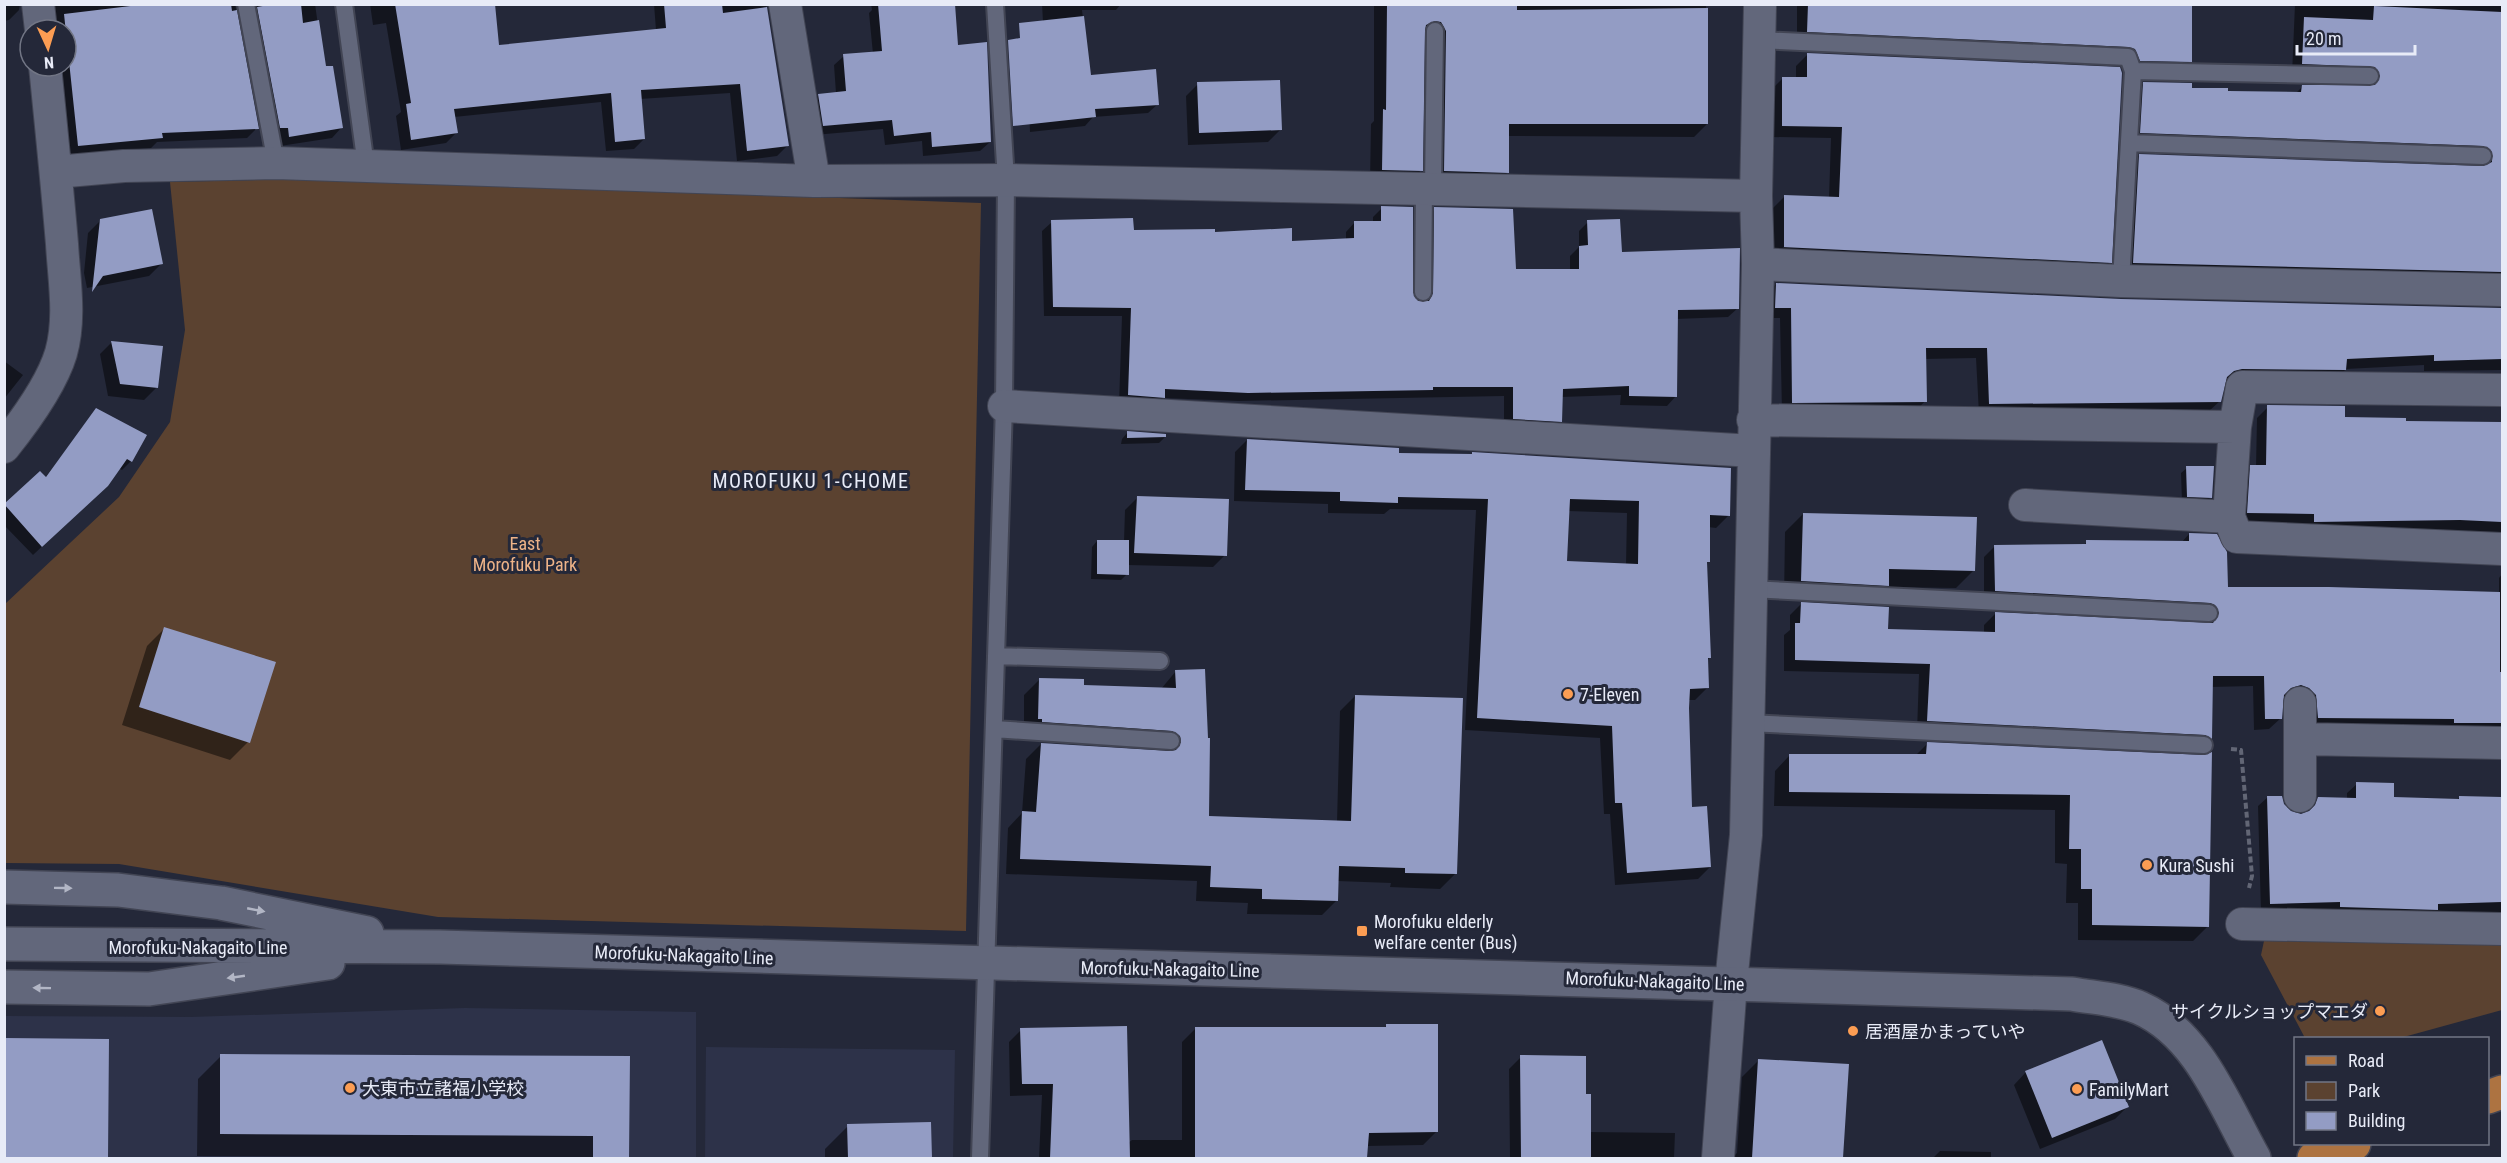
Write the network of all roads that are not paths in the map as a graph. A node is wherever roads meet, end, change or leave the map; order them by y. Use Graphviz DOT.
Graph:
graph roads {
  1 [pos="246,4"];
  2 [pos="344,4"];
  3 [pos="786,4"];
  4 [pos="995,4"];
  5 [pos="1760,4"];
  6 [pos="1435,31"];
  7 [pos="1759,40"];
  8 [pos="2133,71"];
  9 [pos="2370,76"];
  10 [pos="46,78"];
  11 [pos="2129,143"];
  12 [pos="2483,156"];
  13 [pos="276,163"];
  14 [pos="366,166"];
  15 [pos="56,172"];
  16 [pos="1006,180"];
  17 [pos="814,181"];
  18 [pos="1429,189"];
  19 [pos="1756,196"];
  20 [pos="1758,264"];
  21 [pos="2121,281"];
  22 [pos="2502,290"];
  23 [pos="1423,292"];
  24 [pos="2502,390"];
  25 [pos="1004,406"];
  26 [pos="1753,420"];
  27 [pos="2235,427"];
  28 [pos="4,447"];
  29 [pos="1753,451"];
  30 [pos="2025,505"];
  31 [pos="2229,518"];
  32 [pos="2502,549"];
  33 [pos="1750,589"];
  34 [pos="2209,613"];
  35 [pos="996,656"];
  36 [pos="1160,661"];
  37 [pos="2300,703"];
  38 [pos="1748,723"];
  39 [pos="994,729"];
  40 [pos="2302,739"];
  41 [pos="1171,741"];
  42 [pos="2502,743"];
  43 [pos="2204,745"];
  44 [pos="2300,796"];
  45 [pos="4,887"];
  46 [pos="2242,924"];
  47 [pos="2502,929"];
  48 [pos="4,944"];
  49 [pos="440,947"];
  50 [pos="985,964"];
  51 [pos="1731,983"];
  52 [pos="4,987"];
  53 [pos="2349,1145"];
  54 [pos="980,1158"];
  55 [pos="1718,1158"];
  56 [pos="2254,1158"];
  57 [pos="2314,1158"];
  1 -- 13 [label="lane"];
  2 -- 14 [label="lane"];
  3 -- 17 [label="street"];
  4 -- 16 [label="lane"];
  5 -- 7 [label="street"];
  6 -- 18 [label="lane"];
  7 -- 8 [label="lane"];
  7 -- 19 [label="street"];
  8 -- 9 [label="lane"];
  8 -- 11 [label="lane"];
  10 -- 15 [label="street"];
  11 -- 12 [label="lane"];
  11 -- 21 [label="lane"];
  13 -- 14 [label="street"];
  13 -- 15 [label="street"];
  14 -- 17 [label="street"];
  15 -- 28 [label="street"];
  16 -- 17 [label="street"];
  16 -- 18 [label="street"];
  16 -- 25 [label="lane"];
  18 -- 19 [label="street"];
  18 -- 23 [label="lane"];
  19 -- 20 [label="street"];
  20 -- 21 [label="street"];
  20 -- 26 [label="street"];
  21 -- 22 [label="street"];
  24 -- 27 [label="street"];
  25 -- 29 [label="street"];
  25 -- 35 [label="lane"];
  26 -- 27 [label="street"];
  26 -- 29 [label="street"];
  27 -- 31 [label="street"];
  29 -- 33 [label="street"];
  30 -- 31 [label="street"];
  31 -- 32 [label="street"];
  33 -- 34 [label="lane"];
  33 -- 38 [label="street"];
  35 -- 36 [label="lane"];
  35 -- 39 [label="lane"];
  37 -- 40 [label="street"];
  38 -- 43 [label="lane"];
  38 -- 51 [label="street"];
  39 -- 41 [label="lane"];
  39 -- 50 [label="lane"];
  40 -- 42 [label="street"];
  40 -- 44 [label="street"];
  45 -- 49 [label="street, one-way"];
  46 -- 47 [label="street"];
  48 -- 49 [label="street, Morofuku-Nakagaito Line"];
  49 -- 50 [label="street, Morofuku-Nakagaito Line"];
  49 -- 52 [label="street, one-way"];
  50 -- 51 [label="street, Morofuku-Nakagaito Line"];
  50 -- 54 [label="lane"];
  51 -- 55 [label="street"];
  51 -- 56 [label="street, Morofuku-Nakagaito Line"];
  53 -- 57 [label="main road"];
}
